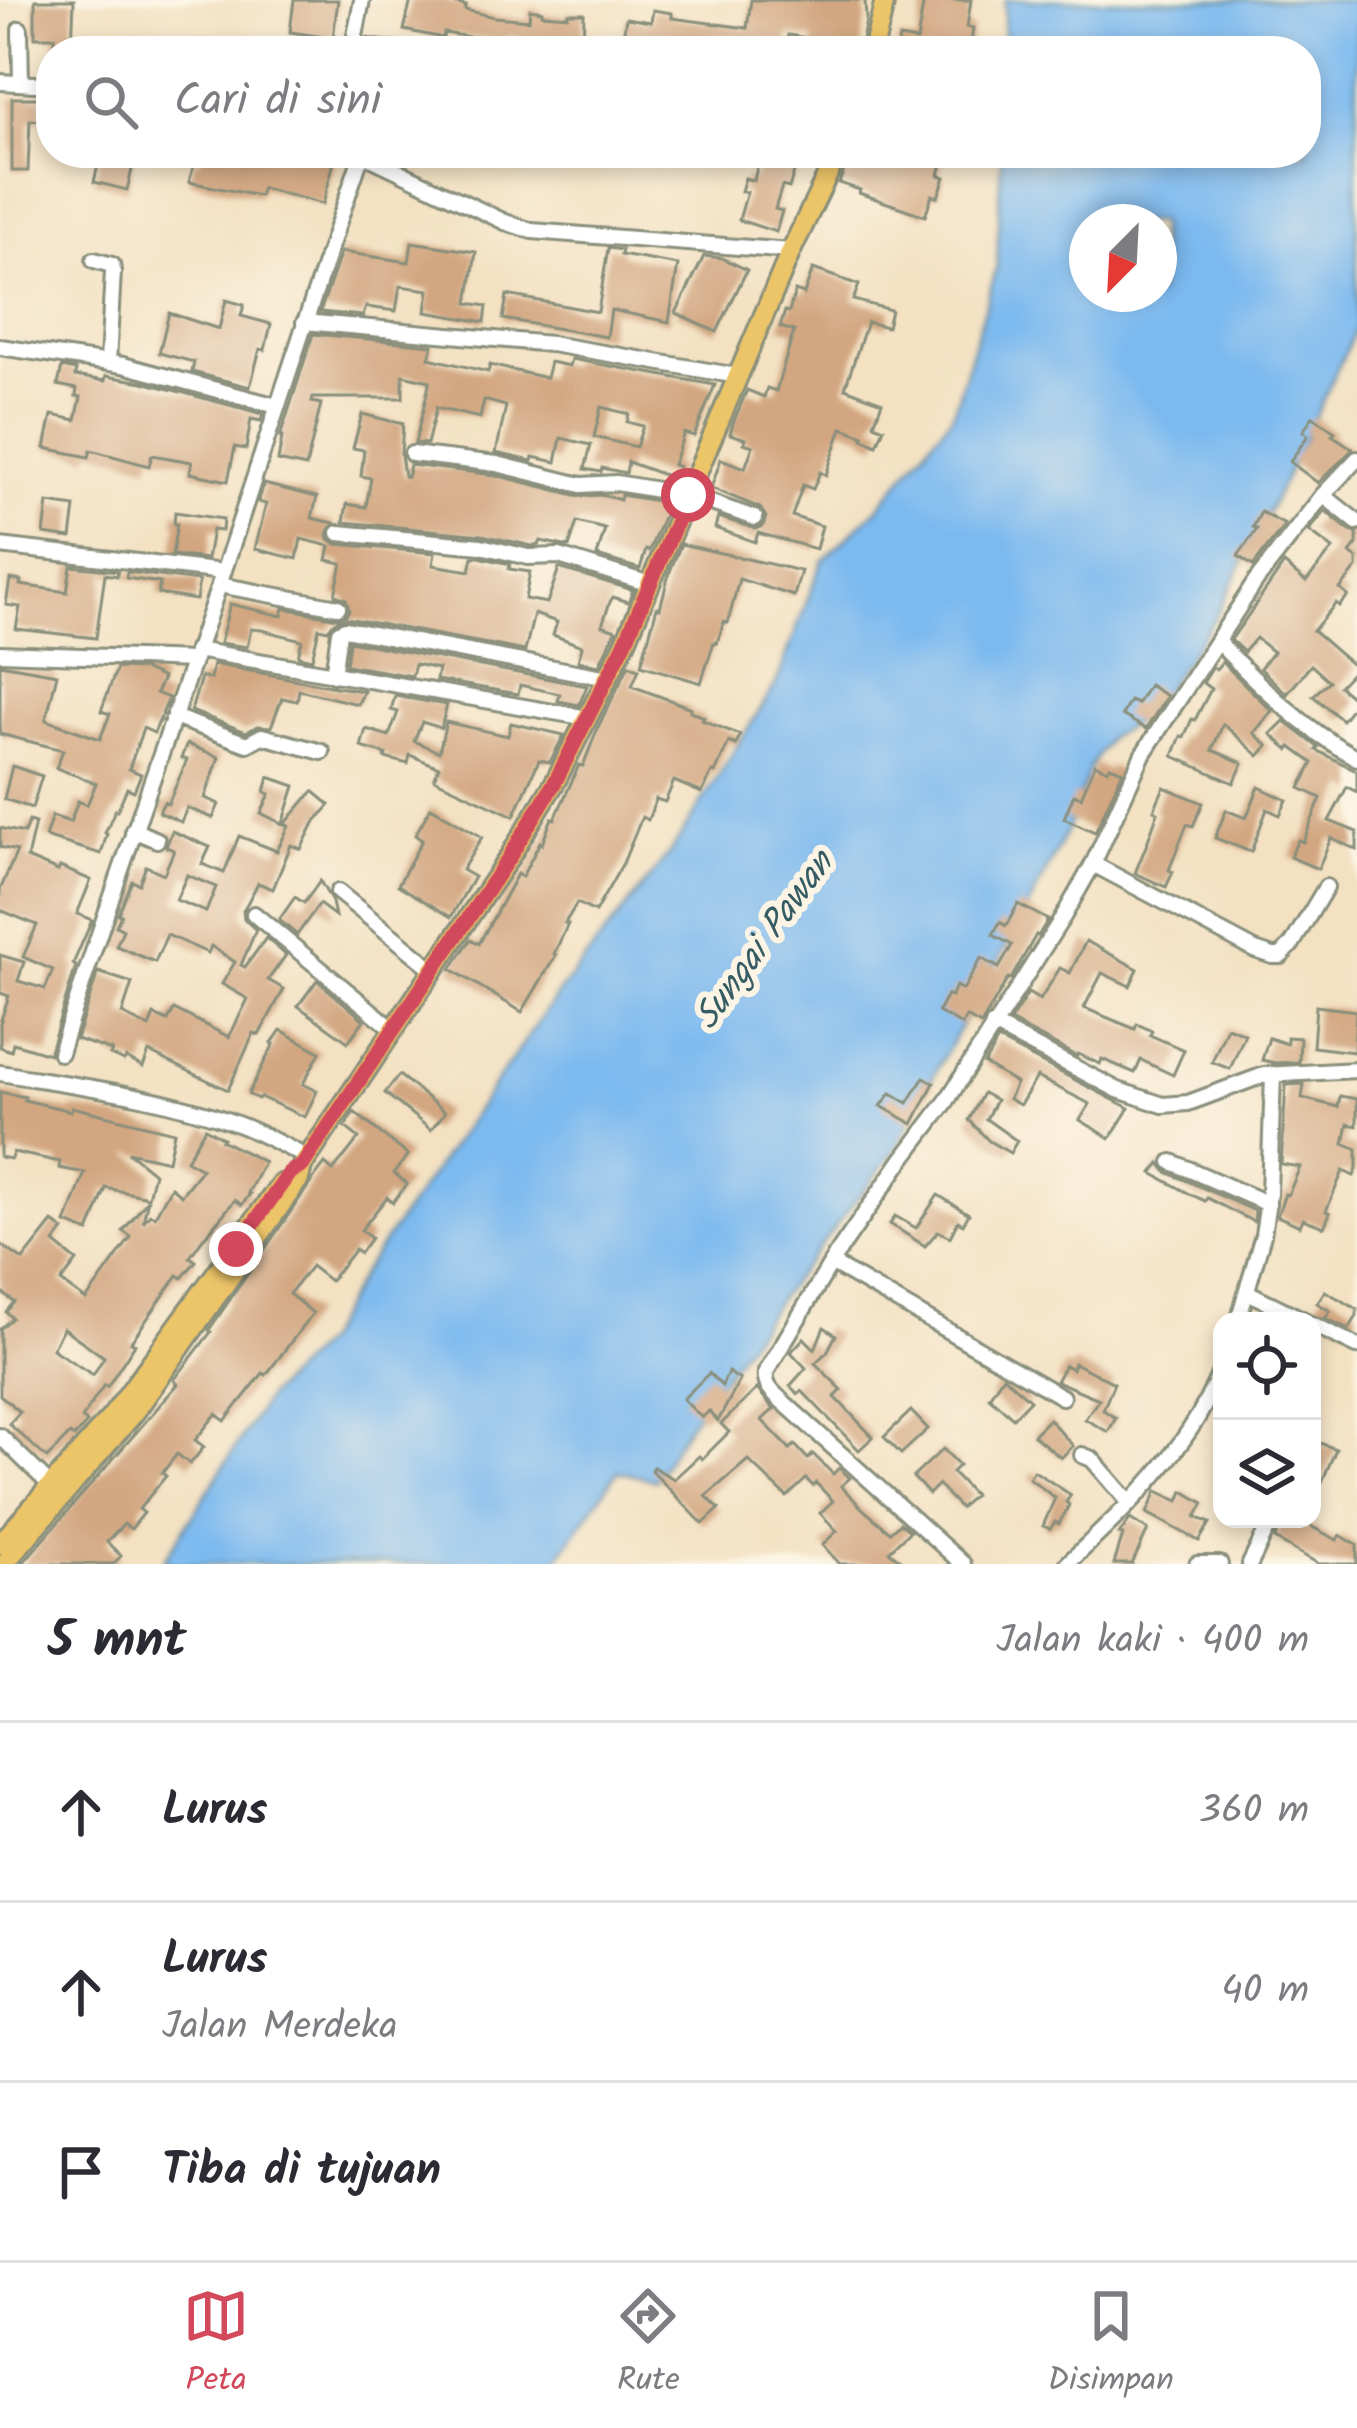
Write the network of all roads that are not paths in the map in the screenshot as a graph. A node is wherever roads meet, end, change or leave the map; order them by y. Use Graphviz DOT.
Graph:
graph roads {
  1 [pos="362,0"];
  2 [pos="885,0"];
  3 [pos="20,28"];
  4 [pos="354,36"];
  5 [pos="877,36"];
  6 [pos="0,82"];
  7 [pos="21,83"];
  8 [pos="36,84"];
  9 [pos="356,168"];
  10 [pos="392,168"];
  11 [pos="831,168"];
  12 [pos="790,251"];
  13 [pos="94,260"];
  14 [pos="304,322"];
  15 [pos="0,347"];
  16 [pos="107,362"];
  17 [pos="738,376"];
  18 [pos="277,406"];
  19 [pos="412,454"];
  20 [pos="1357,459"];
  21 [pos="688,495"];
  22 [pos="1323,495"];
  23 [pos="755,518"];
  24 [pos="1357,522"];
  25 [pos="339,533"];
  26 [pos="0,546"];
  27 [pos="221,578"];
  28 [pos="650,584"];
  29 [pos="338,607"];
  30 [pos="1217,641"];
  31 [pos="0,653"];
  32 [pos="195,655"];
  33 [pos="333,674"];
  34 [pos="608,678"];
  35 [pos="174,717"];
  36 [pos="587,718"];
  37 [pos="322,752"];
  38 [pos="1357,758"];
  39 [pos="133,830"];
  40 [pos="157,840"];
  41 [pos="1093,864"];
  42 [pos="1326,887"];
  43 [pos="338,892"];
  44 [pos="254,914"];
  45 [pos="433,969"];
  46 [pos="993,1025"];
  47 [pos="393,1029"];
  48 [pos="1357,1070"];
  49 [pos="0,1072"];
  50 [pos="1273,1074"];
  51 [pos="51,1081"];
  52 [pos="1172,1162"];
  53 [pos="300,1169"];
  54 [pos="1268,1204"];
  55 [pos="240,1253"];
  56 [pos="831,1263"];
  57 [pos="1247,1292"];
  58 [pos="1241,1312"];
  59 [pos="1288,1312"];
  60 [pos="1321,1328"];
  61 [pos="1357,1346"];
  62 [pos="1213,1387"];
  63 [pos="1062,1397"];
  64 [pos="0,1436"];
  65 [pos="1082,1455"];
  66 [pos="52,1487"];
  67 [pos="1129,1502"];
  68 [pos="1268,1528"];
  69 [pos="0,1544"];
  70 [pos="4,1564"];
  71 [pos="962,1564"];
  72 [pos="1067,1564"];
  73 [pos="1197,1564"];
  74 [pos="1220,1564"];
  75 [pos="1250,1564"];
  1 -- 4 [label="street"];
  2 -- 5 [label="main road"];
  3 -- 7 [label="street"];
  6 -- 7 [label="street"];
  7 -- 8 [label="street"];
  9 -- 14 [label="street"];
  10 -- 12 [label="street"];
  11 -- 12 [label="main road"];
  12 -- 17 [label="main road"];
  13 -- 16 [label="street"];
  14 -- 17 [label="street"];
  14 -- 18 [label="street"];
  15 -- 16 [label="street"];
  16 -- 18 [label="street"];
  17 -- 21 [label="main road"];
  18 -- 27 [label="street"];
  19 -- 21 [label="street"];
  20 -- 22 [label="street"];
  21 -- 23 [label="street"];
  21 -- 28 [label="main road"];
  22 -- 24 [label="street"];
  22 -- 30 [label="street"];
  25 -- 28 [label="street"];
  26 -- 27 [label="street"];
  27 -- 29 [label="street"];
  27 -- 32 [label="street"];
  28 -- 34 [label="main road"];
  30 -- 38 [label="street"];
  30 -- 41 [label="street"];
  31 -- 32 [label="street"];
  32 -- 33 [label="street"];
  32 -- 35 [label="street"];
  33 -- 34 [label="street"];
  33 -- 36 [label="street"];
  34 -- 36 [label="main road"];
  35 -- 37 [label="street"];
  35 -- 39 [label="street"];
  36 -- 45 [label="main road"];
  39 -- 40 [label="street"];
  39 -- 51 [label="street"];
  41 -- 42 [label="street"];
  41 -- 46 [label="street"];
  43 -- 45 [label="street"];
  44 -- 47 [label="street"];
  45 -- 47 [label="main road"];
  46 -- 50 [label="street"];
  46 -- 56 [label="street"];
  47 -- 53 [label="main road"];
  48 -- 50 [label="street"];
  49 -- 51 [label="street"];
  50 -- 54 [label="street"];
  51 -- 53 [label="street"];
  52 -- 54 [label="street"];
  53 -- 55 [label="main road"];
  54 -- 57 [label="street"];
  55 -- 66 [label="main road"];
  55 -- 70 [label="main road"];
  56 -- 63 [label="street"];
  56 -- 71 [label="street"];
  57 -- 58 [label="street"];
  57 -- 59 [label="street"];
  60 -- 61 [label="street"];
  62 -- 67 [label="street"];
  64 -- 66 [label="street"];
  65 -- 67 [label="street"];
  66 -- 69 [label="main road"];
  67 -- 72 [label="street"];
  68 -- 75 [label="street"];
  73 -- 74 [label="street"];
}
